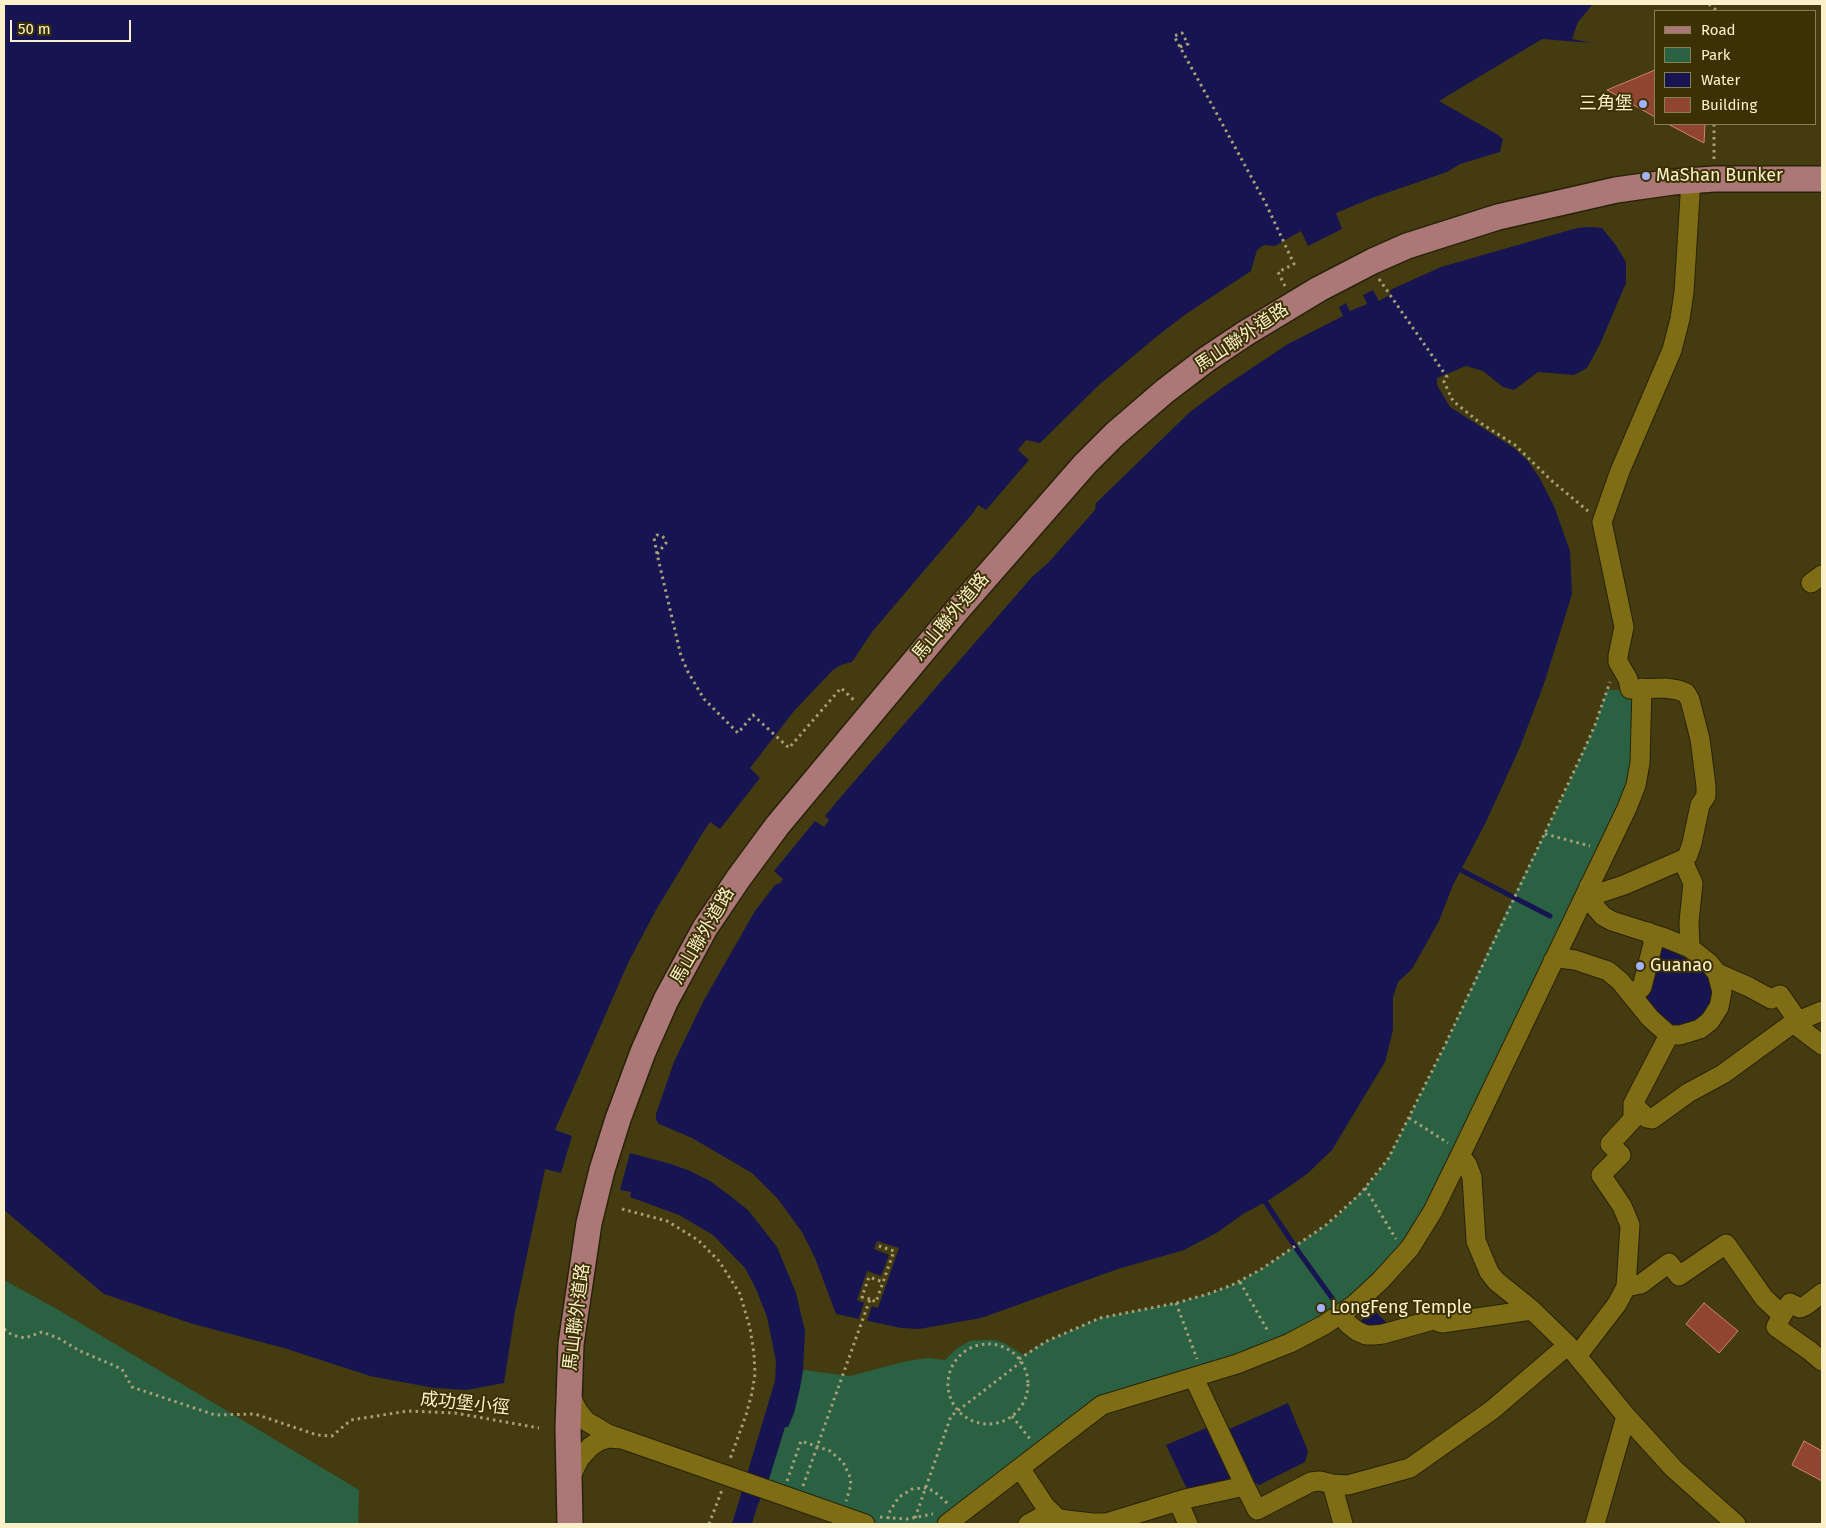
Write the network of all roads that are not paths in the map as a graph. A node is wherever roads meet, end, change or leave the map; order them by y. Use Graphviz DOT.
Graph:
graph roads {
  1 [pos="1822,178"];
  2 [pos="1703,180"];
  3 [pos="1642,688"];
  4 [pos="1684,859"];
  5 [pos="1589,890"];
  6 [pos="1648,932"];
  7 [pos="1690,948"];
  8 [pos="1553,961"];
  9 [pos="1717,973"];
  10 [pos="1627,989"];
  11 [pos="1822,1011"];
  12 [pos="1795,1022"];
  13 [pos="1669,1035"];
  14 [pos="1822,1045"];
  15 [pos="1633,1104"];
  16 [pos="1457,1151"];
  17 [pos="1626,1287"];
  18 [pos="1822,1293"];
  19 [pos="1532,1310"];
  20 [pos="1341,1314"];
  21 [pos="1782,1315"];
  22 [pos="1573,1351"];
  23 [pos="1822,1361"];
  24 [pos="1197,1371"];
  25 [pos="569,1391"];
  26 [pos="1626,1416"];
  27 [pos="597,1428"];
  28 [pos="629,1442"];
  29 [pos="568,1445"];
  30 [pos="1020,1468"];
  31 [pos="569,1481"];
  32 [pos="1332,1484"];
  33 [pos="1245,1486"];
  34 [pos="1178,1502"];
  35 [pos="1050,1512"];
  36 [pos="945,1517"];
  37 [pos="1261,1517"];
  38 [pos="870,1520"];
  39 [pos="570,1524"];
  40 [pos="1028,1524"];
  41 [pos="1188,1524"];
  42 [pos="1343,1524"];
  43 [pos="1595,1524"];
  44 [pos="1736,1524"];
  1 -- 2 [label="main road, 馬山聯外道路"];
  2 -- 3 [label="street"];
  2 -- 25 [label="main road, 馬山聯外道路"];
  3 -- 4 [label="street"];
  3 -- 5 [label="street"];
  4 -- 5 [label="street"];
  4 -- 7 [label="street"];
  5 -- 6 [label="street"];
  5 -- 8 [label="street"];
  6 -- 7 [label="street"];
  6 -- 10 [label="street"];
  7 -- 9 [label="street"];
  8 -- 10 [label="street"];
  8 -- 16 [label="street"];
  9 -- 12 [label="street"];
  9 -- 13 [label="street"];
  10 -- 13 [label="street"];
  11 -- 12 [label="street"];
  12 -- 14 [label="street"];
  12 -- 15 [label="street"];
  13 -- 15 [label="street"];
  15 -- 17 [label="street"];
  16 -- 19 [label="street"];
  16 -- 20 [label="street"];
  17 -- 21 [label="street"];
  17 -- 22 [label="street"];
  18 -- 21 [label="street"];
  19 -- 20 [label="street"];
  19 -- 22 [label="street"];
  20 -- 24 [label="street"];
  21 -- 23 [label="street"];
  22 -- 26 [label="street"];
  22 -- 32 [label="street"];
  24 -- 30 [label="street"];
  24 -- 33 [label="street"];
  25 -- 27 [label="street"];
  25 -- 29 [label="main road, 馬山聯外道路"];
  26 -- 43 [label="street"];
  26 -- 44 [label="street"];
  27 -- 28 [label="street"];
  27 -- 29 [label="street"];
  28 -- 31 [label="street"];
  28 -- 38 [label="street"];
  29 -- 31 [label="main road, 馬山聯外道路"];
  30 -- 35 [label="street"];
  30 -- 36 [label="street"];
  31 -- 39 [label="main road, 馬山聯外道路"];
  32 -- 37 [label="street"];
  32 -- 42 [label="street"];
  33 -- 34 [label="street"];
  33 -- 37 [label="street"];
  34 -- 35 [label="street"];
  34 -- 41 [label="street"];
  35 -- 40 [label="street"];
}
